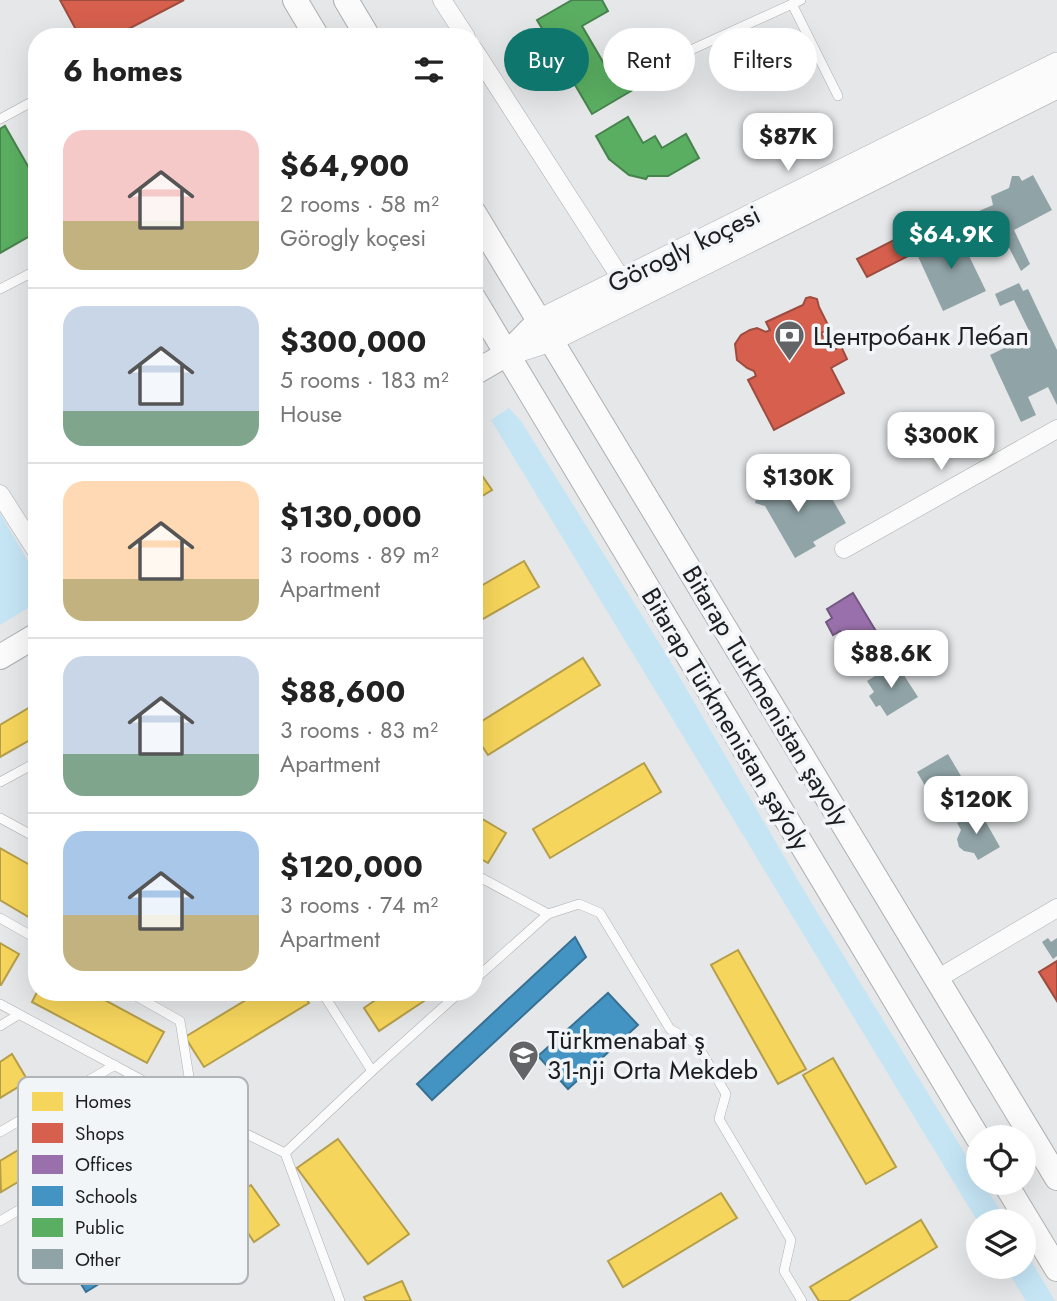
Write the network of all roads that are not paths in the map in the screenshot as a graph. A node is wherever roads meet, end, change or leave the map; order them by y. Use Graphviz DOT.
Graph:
graph roads {
  1 [pos="295,0"];
  2 [pos="345,0"];
  3 [pos="442,0"];
  4 [pos="796,2"];
  5 [pos="312,28"];
  6 [pos="362,28"];
  7 [pos="460,28"];
  8 [pos="695,48"];
  9 [pos="483,64"];
  10 [pos="1057,64"];
  11 [pos="1057,87"];
  12 [pos="838,96"];
  13 [pos="28,104"];
  14 [pos="0,119"];
  15 [pos="483,228"];
  16 [pos="28,275"];
  17 [pos="622,280"];
  18 [pos="0,289"];
  19 [pos="483,314"];
  20 [pos="545,331"];
  21 [pos="507,354"];
  22 [pos="483,368"];
  23 [pos="1057,429"];
  24 [pos="0,494"];
  25 [pos="28,538"];
  26 [pos="844,549"];
  27 [pos="28,640"];
  28 [pos="0,657"];
  29 [pos="28,767"];
  30 [pos="0,782"];
  31 [pos="0,818"];
  32 [pos="28,833"];
  33 [pos="483,879"];
  34 [pos="1057,908"];
  35 [pos="548,914"];
  36 [pos="0,918"];
  37 [pos="28,934"];
  38 [pos="483,972"];
  39 [pos="937,979"];
  40 [pos="145,1001"];
  41 [pos="327,1001"];
  42 [pos="450,1001"];
  43 [pos="0,1004"];
  44 [pos="18,1015"];
  45 [pos="0,1026"];
  46 [pos="115,1065"];
  47 [pos="372,1071"];
  48 [pos="94,1077"];
  49 [pos="137,1077"];
  50 [pos="189,1077"];
  51 [pos="18,1122"];
  52 [pos="970,1125"];
  53 [pos="0,1132"];
  54 [pos="248,1135"];
  55 [pos="285,1153"];
  56 [pos="1057,1178"];
  57 [pos="1012,1195"];
  58 [pos="18,1211"];
  59 [pos="0,1221"];
  60 [pos="1057,1269"];
  61 [pos="340,1301"];
  62 [pos="802,1301"];
  1 -- 5 [label="main road"];
  2 -- 6 [label="main road"];
  3 -- 7 [label="street"];
  4 -- 8 [label="lane"];
  4 -- 12 [label="lane"];
  9 -- 17 [label="street"];
  10 -- 17 [label="street, Görogly koçesi"];
  11 -- 20 [label="street, Görogly koçesi"];
  13 -- 14 [label="lane"];
  15 -- 20 [label="main road, Bitarap Turkmenistan şayoly"];
  16 -- 18 [label="lane"];
  17 -- 20 [label="street, Görogly koçesi"];
  19 -- 21 [label="main road, Bitarap Türkmenistan şaýoly"];
  20 -- 21 [label="main road, Görogly koçesi"];
  20 -- 39 [label="main road, Bitarap Turkmenistan şayoly"];
  21 -- 22 [label="main road, Görogly koçesi"];
  21 -- 52 [label="main road, Bitarap Türkmenistan şaýoly"];
  23 -- 26 [label="street"];
  24 -- 25 [label="street"];
  27 -- 28 [label="main road"];
  29 -- 30 [label="lane"];
  31 -- 32 [label="lane"];
  33 -- 35 [label="lane"];
  34 -- 39 [label="street"];
  35 -- 38 [label="lane"];
  35 -- 62 [label="lane"];
  36 -- 37 [label="lane"];
  39 -- 56 [label="main road, Bitarap Turkmenistan şayoly"];
  40 -- 50 [label="lane"];
  41 -- 47 [label="lane"];
  42 -- 47 [label="lane"];
  43 -- 44 [label="lane"];
  44 -- 45 [label="lane"];
  44 -- 46 [label="lane"];
  46 -- 48 [label="lane"];
  46 -- 49 [label="lane"];
  47 -- 55 [label="lane"];
  51 -- 53 [label="lane"];
  54 -- 55 [label="lane"];
  55 -- 61 [label="lane"];
  57 -- 60 [label="main road"];
  58 -- 59 [label="lane"];
}
